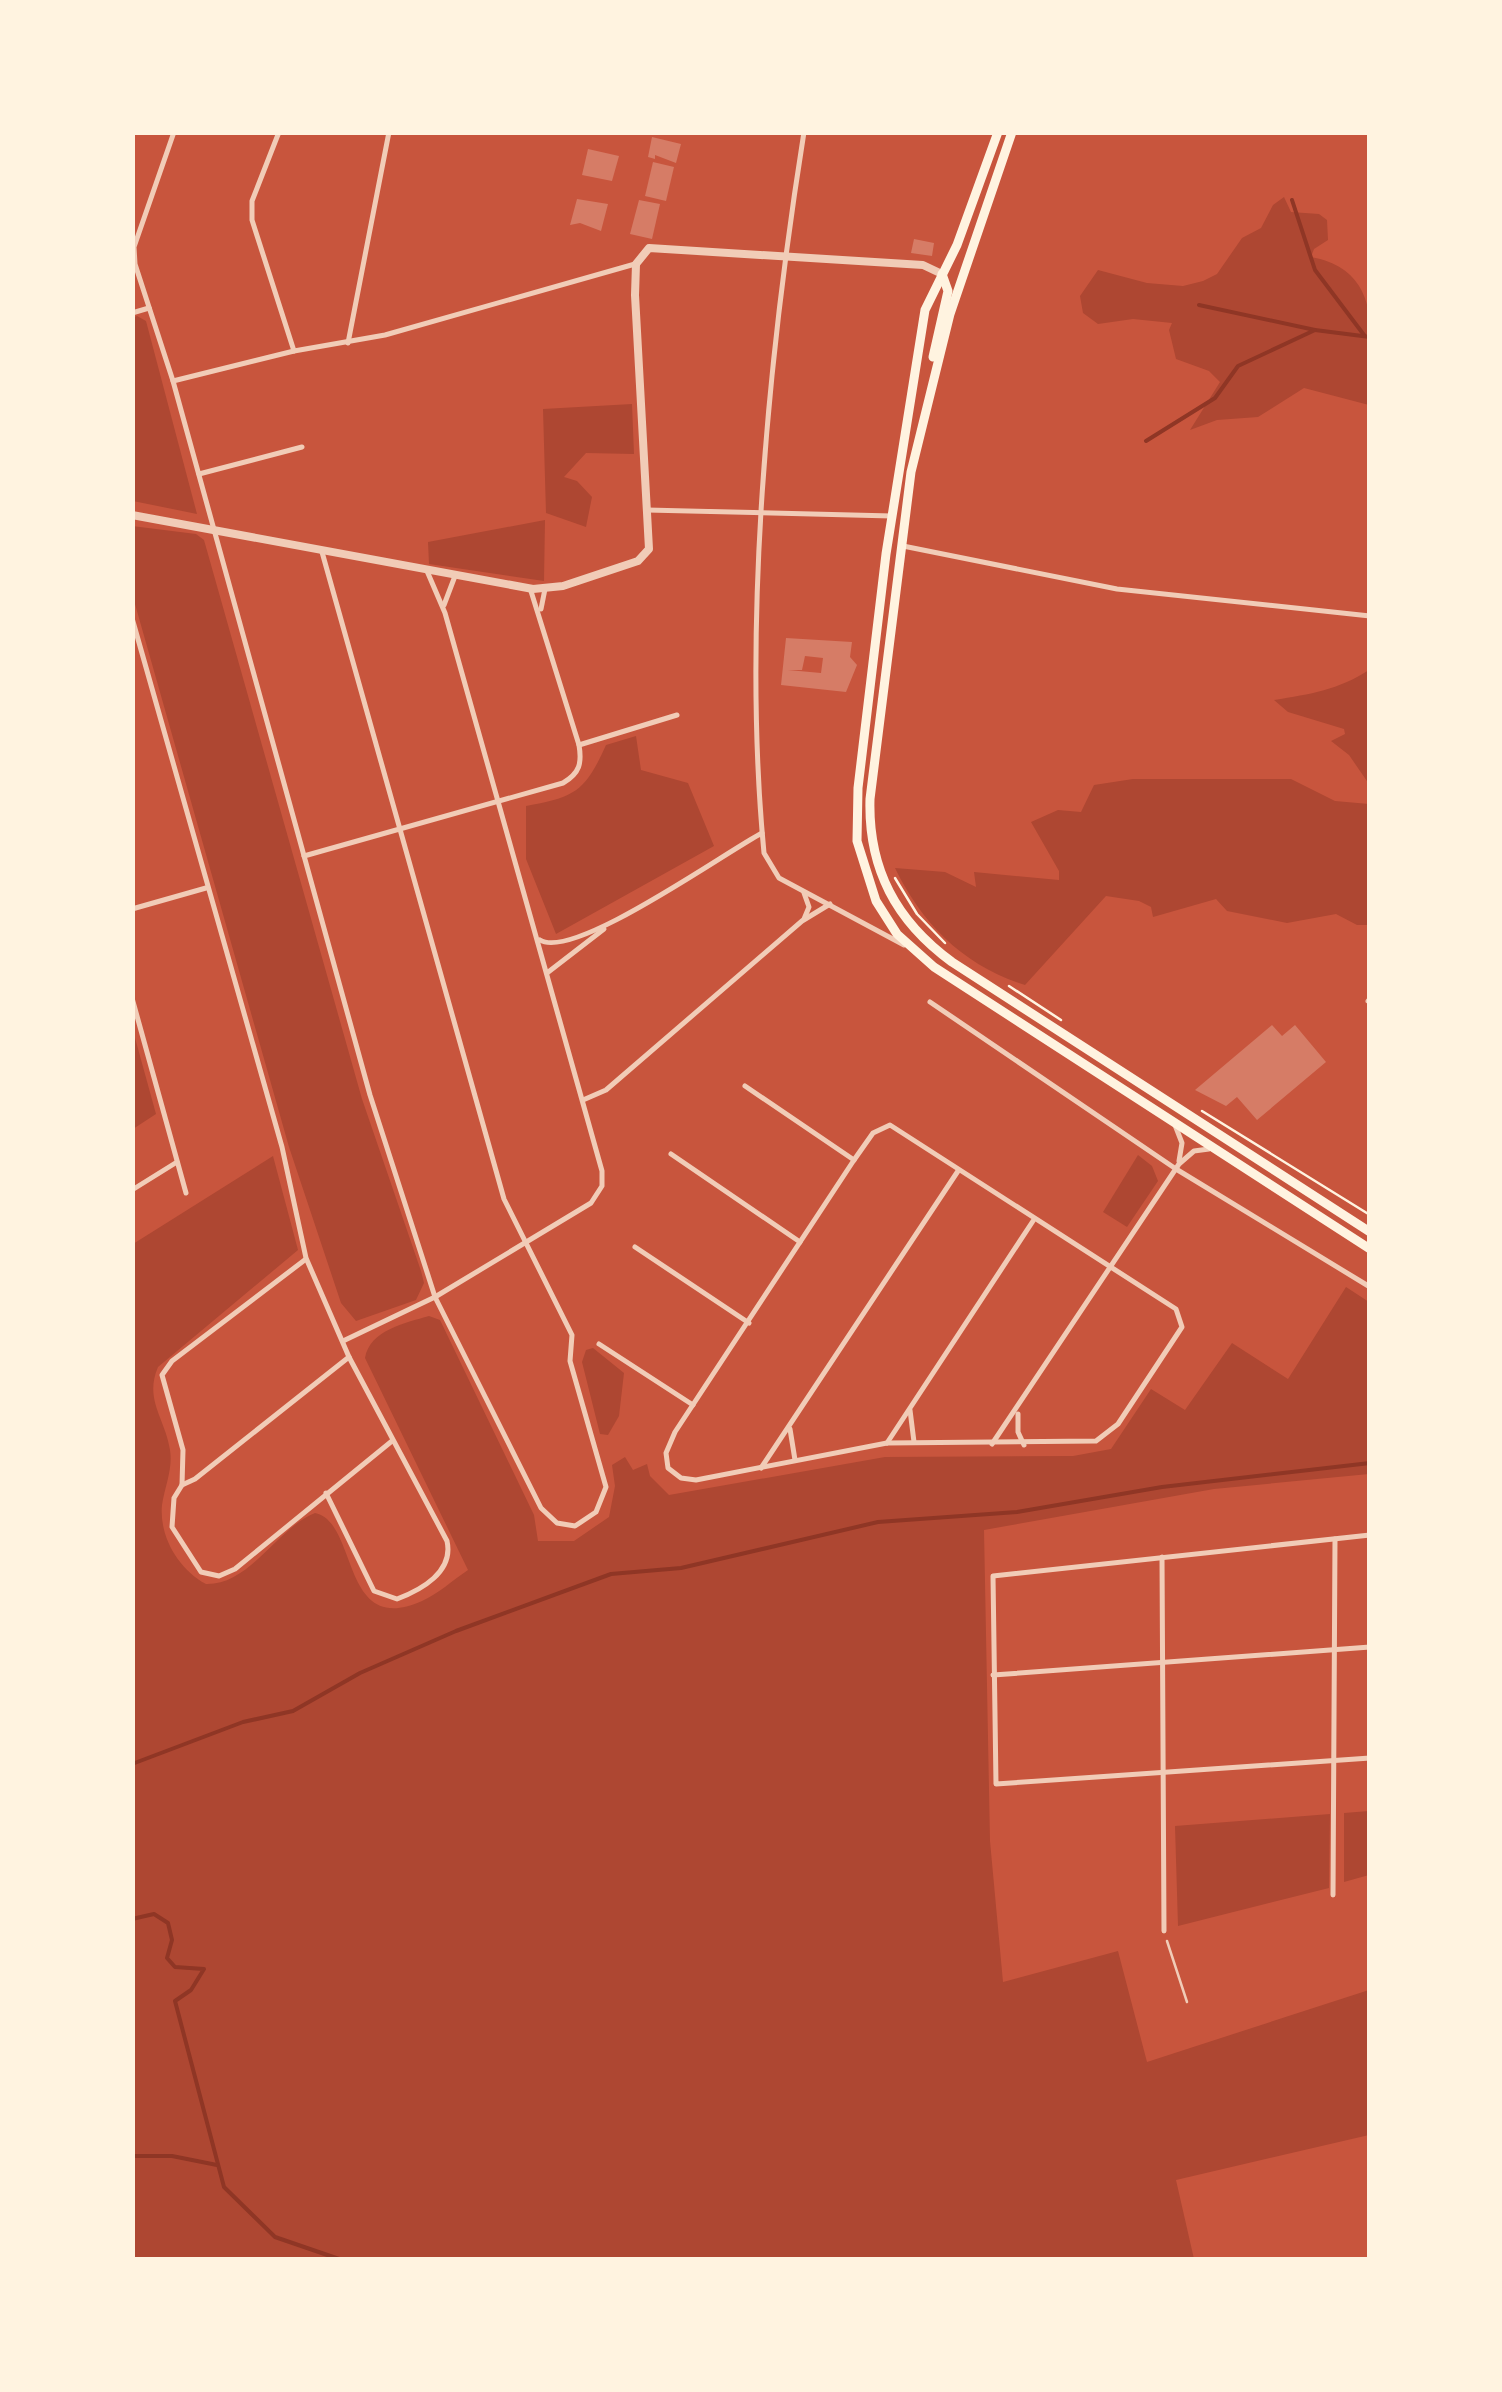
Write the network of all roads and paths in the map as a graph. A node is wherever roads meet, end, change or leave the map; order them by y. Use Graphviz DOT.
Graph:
graph roads {
  1 [pos="174,132"];
  2 [pos="279,132"];
  3 [pos="389,132"];
  4 [pos="804,132"];
  5 [pos="998,132"];
  6 [pos="1012,132"];
  7 [pos="786,256"];
  8 [pos="636,264"];
  9 [pos="942,274"];
  10 [pos="149,308"];
  11 [pos="132,313"];
  12 [pos="348,343"];
  13 [pos="294,351"];
  14 [pos="932,374"];
  15 [pos="174,381"];
  16 [pos="302,448"];
  17 [pos="199,474"];
  18 [pos="648,510"];
  19 [pos="763,510"];
  20 [pos="132,515"];
  21 [pos="892,516"];
  22 [pos="213,530"];
  23 [pos="900,546"];
  24 [pos="322,552"];
  25 [pos="428,571"];
  26 [pos="455,576"];
  27 [pos="530,588"];
  28 [pos="545,589"];
  29 [pos="540,612"];
  30 [pos="444,614"];
  31 [pos="1370,616"];
  32 [pos="132,618"];
  33 [pos="677,715"];
  34 [pos="579,745"];
  35 [pos="498,800"];
  36 [pos="400,828"];
  37 [pos="762,834"];
  38 [pos="304,856"];
  39 [pos="894,878"];
  40 [pos="206,888"];
  41 [pos="802,890"];
  42 [pos="830,904"];
  43 [pos="132,909"];
  44 [pos="612,922"];
  45 [pos="802,922"];
  46 [pos="538,938"];
  47 [pos="915,952"];
  48 [pos="956,954"];
  49 [pos="548,973"];
  50 [pos="1003,982"];
  51 [pos="132,998"];
  52 [pos="930,1002"];
  53 [pos="1063,1021"];
  54 [pos="745,1086"];
  55 [pos="583,1100"];
  56 [pos="1203,1112"];
  57 [pos="1175,1125"];
  58 [pos="1212,1149"];
  59 [pos="671,1154"];
  60 [pos="854,1160"];
  61 [pos="178,1161"];
  62 [pos="1177,1166"];
  63 [pos="958,1171"];
  64 [pos="132,1190"];
  65 [pos="186,1193"];
  66 [pos="1370,1215"];
  67 [pos="1033,1221"];
  68 [pos="1370,1232"];
  69 [pos="526,1240"];
  70 [pos="800,1242"];
  71 [pos="635,1247"];
  72 [pos="1370,1249"];
  73 [pos="306,1258"];
  74 [pos="1112,1268"];
  75 [pos="1370,1287"];
  76 [pos="435,1297"];
  77 [pos="749,1323"];
  78 [pos="343,1341"];
  79 [pos="599,1344"];
  80 [pos="349,1357"];
  81 [pos="693,1406"];
  82 [pos="1020,1406"];
  83 [pos="910,1407"];
  84 [pos="792,1421"];
  85 [pos="392,1441"];
  86 [pos="914,1442"];
  87 [pos="887,1443"];
  88 [pos="992,1444"];
  89 [pos="1024,1445"];
  90 [pos="795,1460"];
  91 [pos="761,1468"];
  92 [pos="182,1484"];
  93 [pos="326,1493"];
  94 [pos="1370,1535"];
  95 [pos="1336,1539"];
  96 [pos="1162,1557"];
  97 [pos="1370,1648"];
  98 [pos="1335,1650"];
  99 [pos="1163,1663"];
  100 [pos="993,1675"];
  101 [pos="1370,1758"];
  102 [pos="1334,1760"];
  103 [pos="1164,1772"];
  104 [pos="1333,1895"];
  105 [pos="1164,1931"];
  106 [pos="1167,1941"];
  107 [pos="1187,2002"];
  1 -- 10 [label="street"];
  2 -- 13 [label="street"];
  3 -- 12 [label="street"];
  4 -- 7 [label="street"];
  5 -- 9 [label="main road"];
  6 -- 14 [label="main road"];
  7 -- 8 [label="street"];
  7 -- 9 [label="street"];
  7 -- 19 [label="street"];
  8 -- 12 [label="street"];
  8 -- 18 [label="street"];
  9 -- 14 [label="main road"];
  9 -- 21 [label="main road"];
  10 -- 11 [label="street"];
  10 -- 15 [label="street"];
  12 -- 13 [label="street"];
  13 -- 15 [label="street"];
  14 -- 23 [label="main road"];
  15 -- 17 [label="street"];
  16 -- 17 [label="street"];
  17 -- 22 [label="street"];
  18 -- 19 [label="street"];
  18 -- 28 [label="street"];
  19 -- 21 [label="street"];
  19 -- 37 [label="street"];
  20 -- 22 [label="street"];
  21 -- 47 [label="main road"];
  22 -- 24 [label="street"];
  22 -- 38 [label="street"];
  23 -- 31 [label="street"];
  23 -- 68 [label="main road"];
  24 -- 25 [label="street"];
  24 -- 36 [label="street"];
  25 -- 26 [label="street"];
  25 -- 30 [label="street"];
  26 -- 27 [label="street"];
  26 -- 30 [label="street"];
  27 -- 28 [label="street"];
  27 -- 29 [label="street"];
  28 -- 29 [label="street"];
  29 -- 34 [label="street"];
  30 -- 35 [label="street"];
  32 -- 40 [label="street"];
  33 -- 34 [label="street"];
  34 -- 35 [label="street"];
  35 -- 36 [label="street"];
  35 -- 46 [label="street"];
  36 -- 38 [label="street"];
  36 -- 69 [label="street"];
  37 -- 41 [label="street"];
  37 -- 44 [label="street"];
  38 -- 76 [label="street"];
  39 -- 48 [label="path"];
  40 -- 43 [label="street"];
  40 -- 73 [label="street"];
  41 -- 42 [label="street"];
  41 -- 45 [label="street"];
  42 -- 45 [label="street"];
  42 -- 47 [label="street"];
  44 -- 46 [label="street"];
  44 -- 49 [label="street"];
  45 -- 55 [label="street"];
  46 -- 49 [label="street"];
  47 -- 57 [label="main road"];
  49 -- 55 [label="street"];
  50 -- 53 [label="path"];
  51 -- 61 [label="street"];
  52 -- 62 [label="street"];
  54 -- 60 [label="street"];
  55 -- 69 [label="street"];
  56 -- 66 [label="path"];
  57 -- 58 [label="main road"];
  57 -- 62 [label="street"];
  58 -- 62 [label="street"];
  58 -- 72 [label="main road"];
  59 -- 70 [label="street"];
  60 -- 63 [label="street"];
  60 -- 70 [label="street"];
  61 -- 64 [label="street"];
  61 -- 65 [label="street"];
  62 -- 74 [label="street"];
  62 -- 75 [label="street"];
  63 -- 67 [label="street"];
  63 -- 84 [label="street"];
  67 -- 74 [label="street"];
  67 -- 83 [label="street"];
  69 -- 76 [label="street"];
  69 -- 76 [label="street"];
  70 -- 77 [label="street"];
  71 -- 77 [label="street"];
  73 -- 78 [label="street"];
  73 -- 92 [label="street"];
  74 -- 82 [label="street"];
  74 -- 89 [label="street"];
  76 -- 78 [label="street"];
  77 -- 81 [label="street"];
  78 -- 80 [label="street"];
  79 -- 81 [label="street"];
  80 -- 85 [label="street"];
  80 -- 92 [label="street"];
  81 -- 91 [label="street"];
  82 -- 88 [label="street"];
  82 -- 89 [label="street"];
  83 -- 86 [label="street"];
  83 -- 87 [label="street"];
  84 -- 90 [label="street"];
  84 -- 91 [label="street"];
  85 -- 93 [label="street"];
  85 -- 93 [label="street"];
  86 -- 87 [label="street"];
  86 -- 88 [label="street"];
  87 -- 90 [label="street"];
  88 -- 89 [label="street"];
  90 -- 91 [label="street"];
  92 -- 93 [label="street"];
  94 -- 95 [label="street"];
  95 -- 96 [label="street"];
  95 -- 98 [label="street"];
  96 -- 99 [label="street"];
  96 -- 100 [label="street"];
  97 -- 98 [label="street"];
  98 -- 99 [label="street"];
  98 -- 102 [label="street"];
  99 -- 100 [label="street"];
  99 -- 103 [label="street"];
  100 -- 103 [label="street"];
  101 -- 102 [label="street"];
  102 -- 103 [label="street"];
  102 -- 104 [label="street"];
  103 -- 105 [label="street"];
  106 -- 107 [label="lane"];
}
